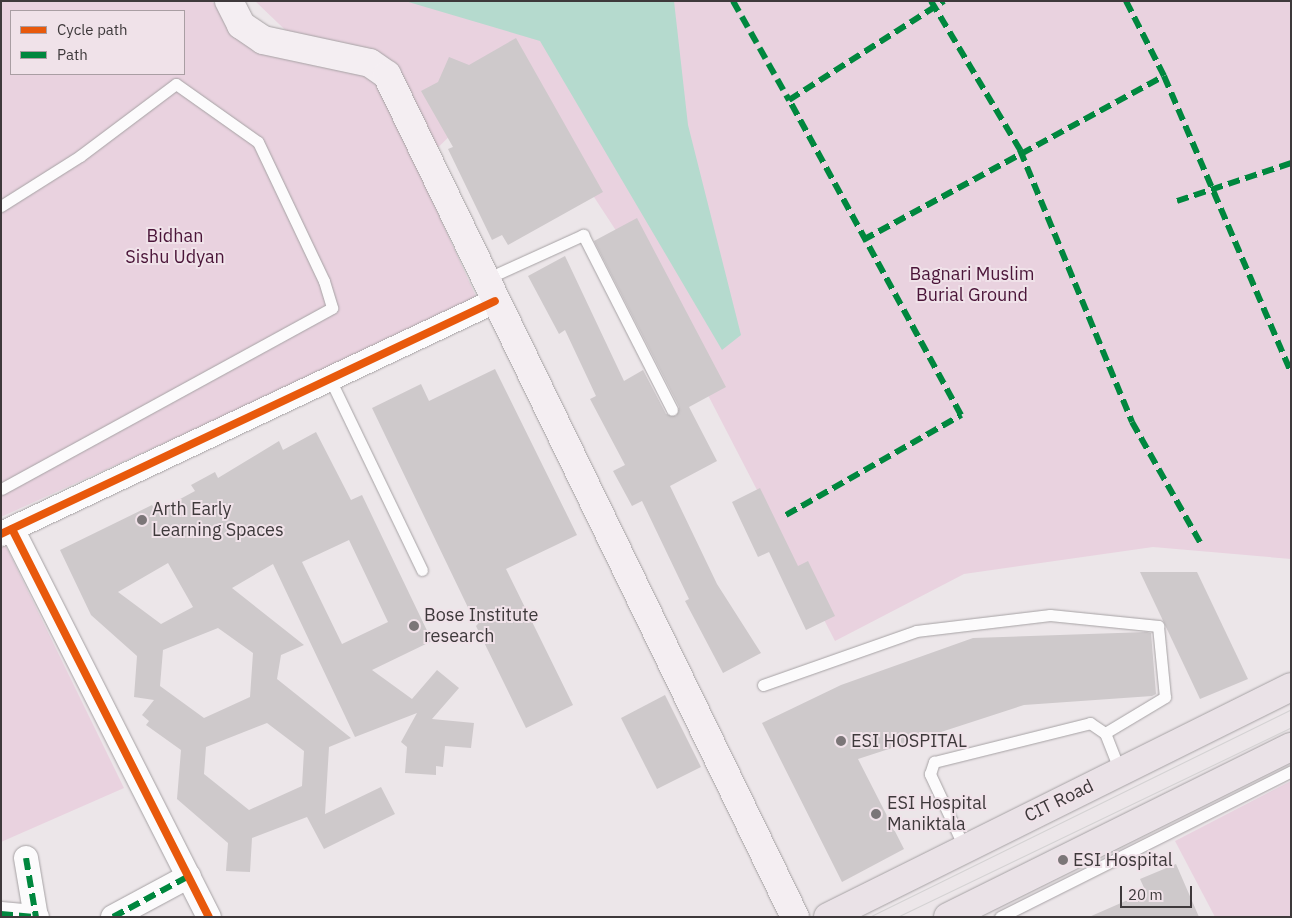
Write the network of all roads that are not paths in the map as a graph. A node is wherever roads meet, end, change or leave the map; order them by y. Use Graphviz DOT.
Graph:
graph roads {
  1 [pos="229,1"];
  2 [pos="1,206"];
  3 [pos="490,290"];
  4 [pos="330,379"];
  5 [pos="672,410"];
  6 [pos="1,489"];
  7 [pos="7,531"];
  8 [pos="422,570"];
  9 [pos="763,685"];
  10 [pos="1291,687"];
  11 [pos="1105,733"];
  12 [pos="1291,747"];
  13 [pos="1120,771"];
  14 [pos="1291,772"];
  15 [pos="964,847"];
  16 [pos="26,858"];
  17 [pos="188,876"];
  18 [pos="1,914"];
  19 [pos="36,917"];
  20 [pos="113,917"];
  21 [pos="209,917"];
  22 [pos="794,917"];
  23 [pos="828,917"];
  24 [pos="948,917"];
  25 [pos="1000,917"];
  1 -- 3 [label="main road"];
  2 -- 6 [label="lane"];
  3 -- 4 [label="street"];
  3 -- 5 [label="lane"];
  3 -- 22 [label="main road"];
  4 -- 7 [label="street"];
  4 -- 8 [label="lane"];
  7 -- 17 [label="street"];
  9 -- 11 [label="lane"];
  10 -- 13 [label="main road, CIT Road"];
  11 -- 13 [label="lane"];
  11 -- 15 [label="lane"];
  12 -- 24 [label="main road"];
  13 -- 15 [label="main road, CIT Road"];
  14 -- 25 [label="lane"];
  15 -- 23 [label="main road, CIT Road"];
  16 -- 19 [label="street"];
  17 -- 20 [label="street"];
  17 -- 21 [label="street"];
  18 -- 19 [label="street"];
}
